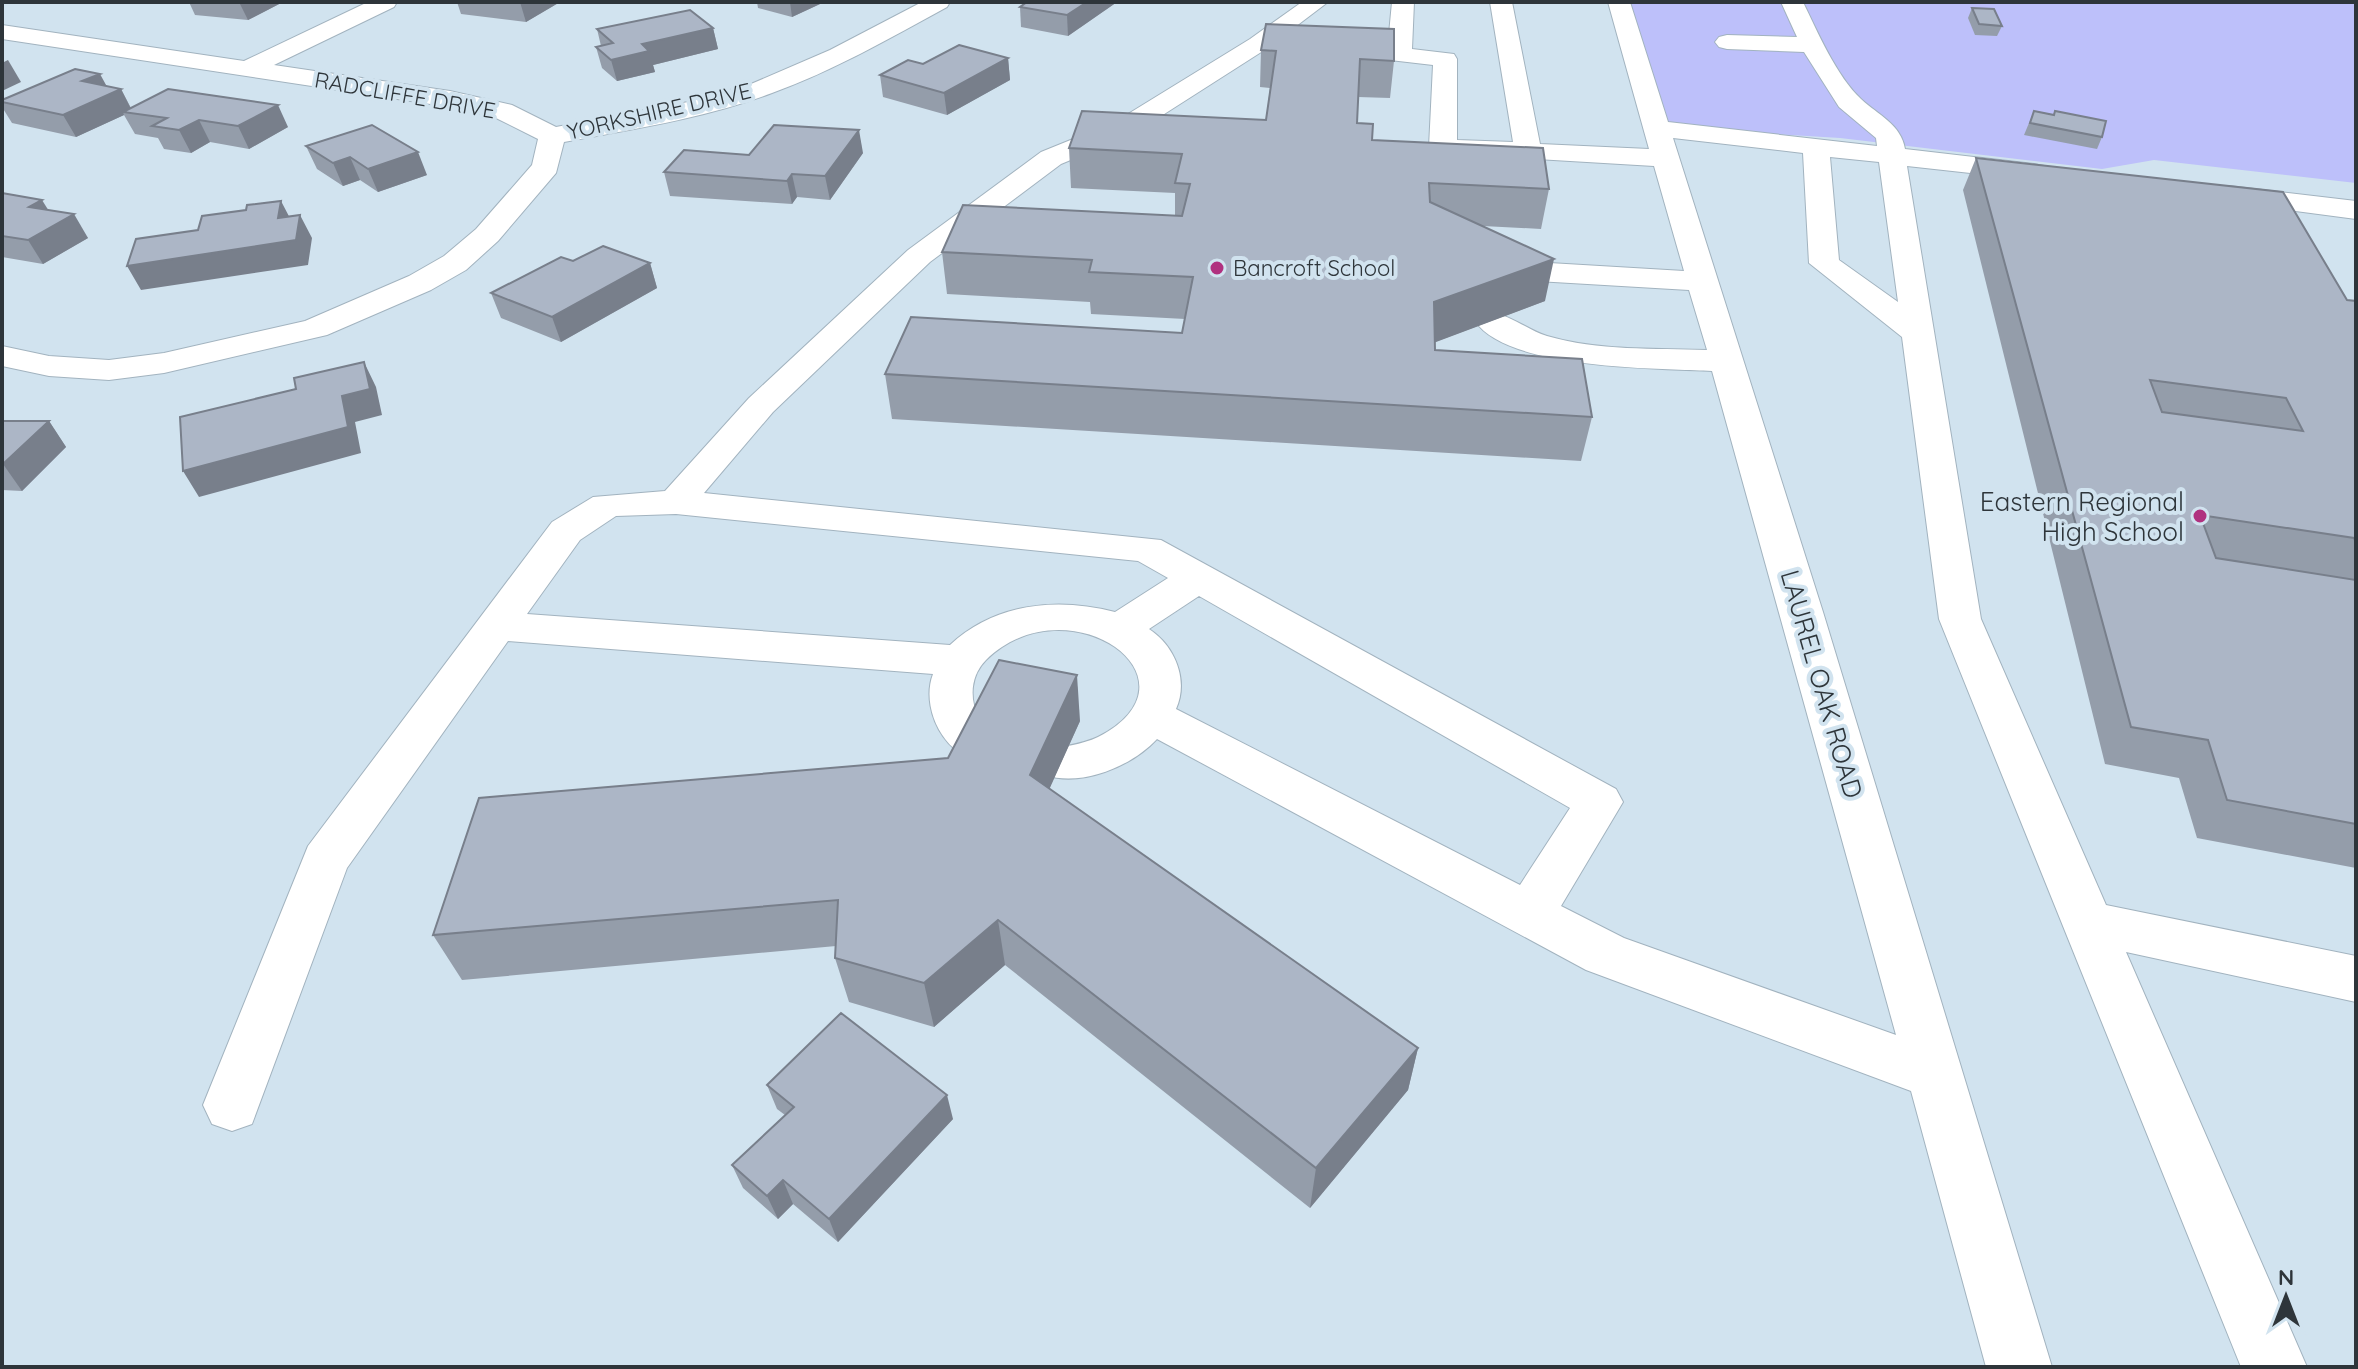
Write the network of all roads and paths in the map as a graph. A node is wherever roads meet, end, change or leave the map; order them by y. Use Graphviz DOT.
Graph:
graph roads {
  1 [pos="386,2"];
  2 [pos="939,2"];
  3 [pos="1317,2"];
  4 [pos="1403,2"];
  5 [pos="1501,2"];
  6 [pos="1619,2"];
  7 [pos="1792,2"];
  8 [pos="2,32"];
  9 [pos="1727,42"];
  10 [pos="1258,44"];
  11 [pos="1812,45"];
  12 [pos="1290,47"];
  13 [pos="247,69"];
  14 [pos="552,136"];
  15 [pos="1660,143"];
  16 [pos="1816,147"];
  17 [pos="1528,151"];
  18 [pos="1892,156"];
  19 [pos="2062,176"];
  20 [pos="2202,192"];
  21 [pos="2356,210"];
  22 [pos="1497,278"];
  23 [pos="1701,281"];
  24 [pos="1491,321"];
  25 [pos="1918,333"];
  26 [pos="2,356"];
  27 [pos="1726,361"];
  28 [pos="676,502"];
  29 [pos="1198,577"];
  30 [pos="496,626"];
  31 [pos="1119,629"];
  32 [pos="961,661"];
  33 [pos="1151,716"];
  34 [pos="984,747"];
  35 [pos="1061,763"];
  36 [pos="1529,915"];
  37 [pos="2086,922"];
  38 [pos="2356,979"];
  39 [pos="1934,1074"];
  40 [pos="232,1105"];
  41 [pos="2019,1367"];
  42 [pos="2274,1367"];
  1 -- 13 [label="street"];
  2 -- 14 [label="street, YORKSHIRE DRIVE"];
  3 -- 10 [label="street"];
  4 -- 17 [label="street"];
  5 -- 17 [label="street"];
  6 -- 15 [label="street, LAUREL OAK ROAD"];
  7 -- 11 [label="street"];
  8 -- 13 [label="street, RADCLIFFE DRIVE"];
  9 -- 11 [label="street"];
  10 -- 12 [label="street"];
  10 -- 28 [label="street"];
  11 -- 18 [label="street"];
  13 -- 14 [label="street, RADCLIFFE DRIVE"];
  14 -- 26 [label="street"];
  15 -- 16 [label="street"];
  15 -- 17 [label="street"];
  15 -- 23 [label="street, LAUREL OAK ROAD"];
  16 -- 18 [label="street"];
  16 -- 25 [label="street"];
  18 -- 19 [label="street"];
  18 -- 25 [label="street"];
  20 -- 21 [label="street"];
  22 -- 23 [label="street"];
  23 -- 27 [label="street, LAUREL OAK ROAD"];
  24 -- 27 [label="street"];
  25 -- 37 [label="street"];
  27 -- 39 [label="street, LAUREL OAK ROAD"];
  28 -- 29 [label="street"];
  28 -- 30 [label="street"];
  29 -- 31 [label="street"];
  29 -- 36 [label="street"];
  30 -- 32 [label="street"];
  30 -- 40 [label="street"];
  31 -- 32 [label="street"];
  31 -- 33 [label="street"];
  32 -- 34 [label="street"];
  33 -- 35 [label="street"];
  33 -- 36 [label="street"];
  36 -- 39 [label="street"];
  37 -- 38 [label="street"];
  37 -- 42 [label="street"];
  39 -- 41 [label="street, LAUREL OAK ROAD"];
}
